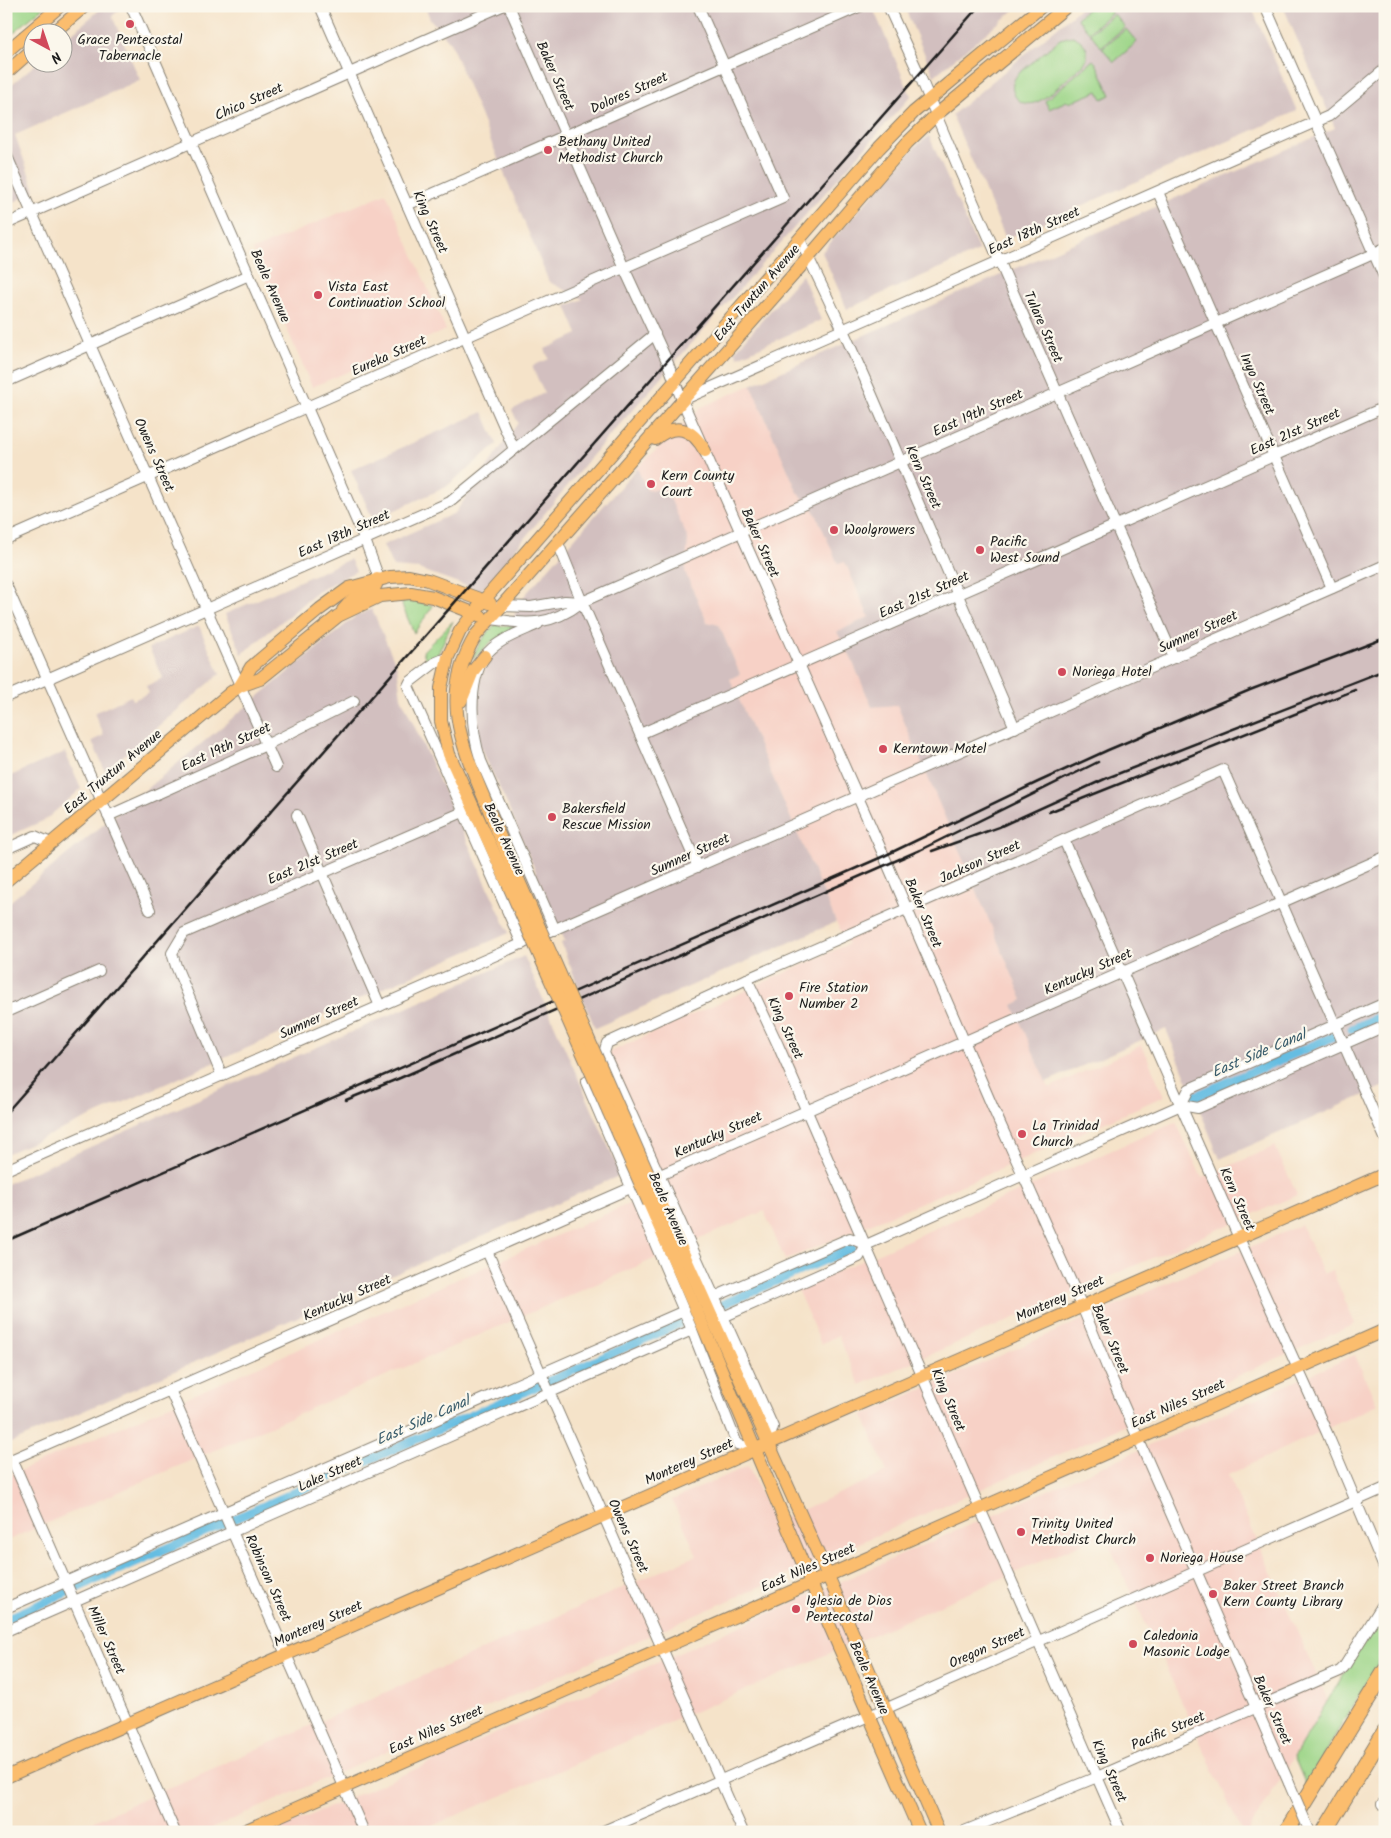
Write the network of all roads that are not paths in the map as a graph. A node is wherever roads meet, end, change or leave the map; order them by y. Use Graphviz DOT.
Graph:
graph roads {
  1 [pos="60,6"];
  2 [pos="85,6"];
  3 [pos="143,6"];
  4 [pos="320,6"];
  5 [pos="502,6"];
  6 [pos="509,6"];
  7 [pos="698,6"];
  8 [pos="861,6"];
  9 [pos="888,6"];
  10 [pos="1042,6"];
  11 [pos="1067,6"];
  12 [pos="1265,6"];
  13 [pos="132,8"];
  14 [pos="66,22"];
  15 [pos="6,52"];
  16 [pos="22,58"];
  17 [pos="725,66"];
  18 [pos="1385,69"];
  19 [pos="6,72"];
  20 [pos="350,73"];
  21 [pos="929,99"];
  22 [pos="936,116"];
  23 [pos="1316,122"];
  24 [pos="566,136"];
  25 [pos="191,143"];
  26 [pos="6,154"];
  27 [pos="1158,192"];
  28 [pos="407,206"];
  29 [pos="32,212"];
  30 [pos="6,224"];
  31 [pos="800,240"];
  32 [pos="1385,248"];
  33 [pos="1374,254"];
  34 [pos="808,258"];
  35 [pos="1000,261"];
  36 [pos="624,268"];
  37 [pos="249,275"];
  38 [pos="1385,279"];
  39 [pos="1216,324"];
  40 [pos="843,330"];
  41 [pos="655,334"];
  42 [pos="466,338"];
  43 [pos="90,345"];
  44 [pos="675,380"];
  45 [pos="6,382"];
  46 [pos="1058,393"];
  47 [pos="682,400"];
  48 [pos="307,407"];
  49 [pos="1385,407"];
  50 [pos="514,449"];
  51 [pos="705,452"];
  52 [pos="1274,456"];
  53 [pos="634,457"];
  54 [pos="901,462"];
  55 [pos="148,477"];
  56 [pos="576,495"];
  57 [pos="1116,525"];
  58 [pos="740,532"];
  59 [pos="6,539"];
  60 [pos="365,540"];
  61 [pos="558,543"];
  62 [pos="1385,565"];
  63 [pos="377,579"];
  64 [pos="6,585"];
  65 [pos="1332,588"];
  66 [pos="959,595"];
  67 [pos="484,600"];
  68 [pos="582,602"];
  69 [pos="500,606"];
  70 [pos="206,609"];
  71 [pos="474,613"];
  72 [pos="338,616"];
  73 [pos="490,619"];
  74 [pos="545,621"];
  75 [pos="448,656"];
  76 [pos="485,656"];
  77 [pos="1174,658"];
  78 [pos="798,665"];
  79 [pos="48,679"];
  80 [pos="240,686"];
  81 [pos="6,697"];
  82 [pos="354,701"];
  83 [pos="456,718"];
  84 [pos="1015,728"];
  85 [pos="640,734"];
  86 [pos="266,745"];
  87 [pos="276,767"];
  88 [pos="856,797"];
  89 [pos="101,801"];
  90 [pos="463,812"];
  91 [pos="297,815"];
  92 [pos="108,816"];
  93 [pos="1064,840"];
  94 [pos="51,843"];
  95 [pos="6,849"];
  96 [pos="1385,857"];
  97 [pos="698,867"];
  98 [pos="322,874"];
  99 [pos="6,880"];
  100 [pos="513,882"];
  101 [pos="1281,902"];
  102 [pos="150,910"];
  103 [pos="906,910"];
  104 [pos="554,930"];
  105 [pos="522,944"];
  106 [pos="99,971"];
  107 [pos="1122,972"];
  108 [pos="747,979"];
  109 [pos="1385,1003"];
  110 [pos="380,1006"];
  111 [pos="6,1012"];
  112 [pos="1335,1025"];
  113 [pos="1385,1026"];
  114 [pos="964,1042"];
  115 [pos="1344,1045"];
  116 [pos="611,1070"];
  117 [pos="222,1076"];
  118 [pos="1181,1105"];
  119 [pos="807,1111"];
  120 [pos="1385,1138"];
  121 [pos="6,1170"];
  122 [pos="1385,1174"];
  123 [pos="1024,1175"];
  124 [pos="658,1176"];
  125 [pos="630,1188"];
  126 [pos="654,1201"];
  127 [pos="1239,1238"];
  128 [pos="866,1245"];
  129 [pos="487,1251"];
  130 [pos="714,1297"];
  131 [pos="1082,1306"];
  132 [pos="684,1311"];
  133 [pos="723,1317"];
  134 [pos="692,1330"];
  135 [pos="1385,1330"];
  136 [pos="1298,1368"];
  137 [pos="541,1373"];
  138 [pos="923,1376"];
  139 [pos="170,1390"];
  140 [pos="550,1393"];
  141 [pos="773,1427"];
  142 [pos="799,1430"];
  143 [pos="1138,1438"];
  144 [pos="768,1443"];
  145 [pos="737,1444"];
  146 [pos="754,1449"];
  147 [pos="9,1461"];
  148 [pos="721,1464"];
  149 [pos="1385,1488"];
  150 [pos="1355,1501"];
  151 [pos="979,1508"];
  152 [pos="224,1512"];
  153 [pos="604,1516"];
  154 [pos="233,1532"];
  155 [pos="1385,1570"];
  156 [pos="1196,1571"];
  157 [pos="828,1576"];
  158 [pos="65,1582"];
  159 [pos="811,1584"];
  160 [pos="1385,1601"];
  161 [pos="74,1602"];
  162 [pos="6,1608"];
  163 [pos="6,1632"];
  164 [pos="1037,1640"];
  165 [pos="662,1648"];
  166 [pos="286,1654"];
  167 [pos="1385,1671"];
  168 [pos="1256,1708"];
  169 [pos="885,1709"];
  170 [pos="869,1716"];
  171 [pos="128,1724"];
  172 [pos="1385,1731"];
  173 [pos="6,1777"];
  174 [pos="1097,1777"];
  175 [pos="720,1780"];
  176 [pos="344,1787"];
  177 [pos="175,1832"];
  178 [pos="242,1832"];
  179 [pos="364,1832"];
  180 [pos="601,1832"];
  181 [pos="743,1832"];
  182 [pos="920,1832"];
  183 [pos="939,1832"];
  184 [pos="962,1832"];
  185 [pos="1121,1832"];
  186 [pos="1286,1832"];
  187 [pos="1310,1832"];
  188 [pos="1324,1832"];
  1 -- 15 [label="main road"];
  2 -- 14 [label="main road"];
  3 -- 13 [label="street"];
  4 -- 20 [label="street, King Street"];
  5 -- 20 [label="street, Chico Street"];
  6 -- 24 [label="street, Baker Street"];
  7 -- 17 [label="street"];
  8 -- 17 [label="street, Dolores Street"];
  9 -- 21 [label="street, Tulare Street"];
  10 -- 21 [label="main road, East Truxtun Avenue"];
  11 -- 22 [label="main road, East Truxtun Avenue"];
  12 -- 23 [label="street"];
  13 -- 25 [label="street, Beale Avenue"];
  16 -- 19 [label="main road"];
  17 -- 24 [label="street, Dolores Street"];
  17 -- 36 [label="street, Eureka Street"];
  18 -- 23 [label="street, East 18th Street"];
  20 -- 25 [label="street, Chico Street"];
  20 -- 28 [label="street, King Street"];
  21 -- 22 [label="street, Tulare Street"];
  21 -- 31 [label="main road, East Truxtun Avenue"];
  22 -- 34 [label="main road, East Truxtun Avenue"];
  22 -- 35 [label="street, Tulare Street"];
  23 -- 27 [label="street, East 18th Street"];
  23 -- 33 [label="street"];
  24 -- 28 [label="street, Dolores Street"];
  24 -- 36 [label="street, Baker Street"];
  25 -- 29 [label="street, Chico Street"];
  25 -- 37 [label="street, Beale Avenue"];
  26 -- 29 [label="street, Owens Street"];
  27 -- 35 [label="street, East 18th Street"];
  27 -- 39 [label="street, Inyo Street"];
  28 -- 42 [label="street, King Street"];
  29 -- 30 [label="street, Chico Street"];
  29 -- 43 [label="street, Owens Street"];
  31 -- 34 [label="street, Kern Street"];
  31 -- 44 [label="main road, East Truxtun Avenue"];
  32 -- 33 [label="street, East 19th Street"];
  33 -- 38 [label="street"];
  33 -- 39 [label="street, East 19th Street"];
  34 -- 40 [label="street, Kern Street"];
  34 -- 47 [label="main road, East Truxtun Avenue"];
  35 -- 40 [label="street, East 18th Street"];
  35 -- 46 [label="street, Tulare Street"];
  36 -- 41 [label="street, Baker Street"];
  36 -- 42 [label="street, Eureka Street"];
  37 -- 43 [label="street"];
  37 -- 48 [label="street, Beale Avenue"];
  39 -- 46 [label="street, East 19th Street"];
  39 -- 52 [label="street, Inyo Street"];
  40 -- 47 [label="street, East 18th Street"];
  40 -- 54 [label="street, Kern Street"];
  41 -- 44 [label="street, Baker Street"];
  41 -- 50 [label="street, East 18th Street"];
  42 -- 48 [label="street, Eureka Street"];
  42 -- 50 [label="street, King Street"];
  43 -- 45 [label="street"];
  43 -- 55 [label="street, Owens Street"];
  44 -- 47 [label="street, Baker Street"];
  44 -- 56 [label="main road, East Truxtun Avenue"];
  46 -- 54 [label="street, East 19th Street"];
  46 -- 57 [label="street, Tulare Street"];
  47 -- 51 [label="street, Baker Street"];
  47 -- 53 [label="main road, East Truxtun Avenue"];
  48 -- 55 [label="street, Eureka Street"];
  48 -- 60 [label="street, Beale Avenue"];
  49 -- 52 [label="street, East 21st Street"];
  50 -- 60 [label="street, East 18th Street"];
  51 -- 53 [label="main road"];
  51 -- 58 [label="street, Baker Street"];
  52 -- 57 [label="street, East 21st Street"];
  52 -- 65 [label="street, Inyo Street"];
  53 -- 61 [label="main road, East Truxtun Avenue"];
  54 -- 58 [label="street, East 19th Street"];
  54 -- 66 [label="street, Kern Street"];
  55 -- 59 [label="street, Eureka Street"];
  55 -- 70 [label="street, Owens Street"];
  56 -- 61 [label="main road"];
  56 -- 67 [label="main road, East Truxtun Avenue"];
  57 -- 66 [label="street, East 21st Street"];
  57 -- 77 [label="street, Tulare Street"];
  58 -- 68 [label="street, East 19th Street"];
  58 -- 78 [label="street, Baker Street"];
  60 -- 63 [label="street, Beale Avenue"];
  60 -- 70 [label="street, East 18th Street"];
  61 -- 68 [label="street"];
  61 -- 69 [label="main road, East Truxtun Avenue"];
  62 -- 65 [label="street, Sumner Street"];
  63 -- 67 [label="main road, East Truxtun Avenue"];
  63 -- 72 [label="main road"];
  63 -- 80 [label="main road, East Truxtun Avenue"];
  64 -- 79 [label="street"];
  65 -- 77 [label="street, Sumner Street"];
  66 -- 78 [label="street, East 21st Street"];
  66 -- 84 [label="street, Kern Street"];
  67 -- 69 [label="main road, East Truxtun Avenue"];
  67 -- 71 [label="main road, Beale Avenue"];
  68 -- 69 [label="street, East 19th Street"];
  68 -- 74 [label="street, East 19th Street"];
  68 -- 85 [label="street"];
  69 -- 73 [label="main road, Beale Avenue"];
  70 -- 79 [label="street, East 18th Street"];
  70 -- 80 [label="street, Owens Street"];
  71 -- 72 [label="main road, East Truxtun Avenue"];
  71 -- 73 [label="main road, East Truxtun Avenue"];
  71 -- 75 [label="main road, Beale Avenue"];
  72 -- 80 [label="main road, East Truxtun Avenue"];
  73 -- 74 [label="street, East 19th Street"];
  73 -- 83 [label="main road, Beale Avenue"];
  74 -- 76 [label="street"];
  75 -- 90 [label="street"];
  75 -- 100 [label="main road, Beale Avenue"];
  76 -- 83 [label="main road"];
  76 -- 104 [label="street, Beale Avenue"];
  77 -- 84 [label="street, Sumner Street"];
  78 -- 85 [label="street, East 21st Street"];
  78 -- 88 [label="street, Baker Street"];
  79 -- 81 [label="street, East 18th Street"];
  79 -- 89 [label="street"];
  80 -- 86 [label="street, Owens Street"];
  80 -- 89 [label="main road, East Truxtun Avenue"];
  82 -- 86 [label="street, East 19th Street"];
  83 -- 100 [label="main road, Beale Avenue"];
  84 -- 88 [label="street, Sumner Street"];
  85 -- 97 [label="street"];
  86 -- 87 [label="street, Owens Street"];
  86 -- 92 [label="street, East 19th Street"];
  88 -- 97 [label="street, Sumner Street"];
  88 -- 103 [label="street, Baker Street"];
  89 -- 92 [label="street"];
  89 -- 94 [label="main road, East Truxtun Avenue"];
  90 -- 98 [label="street, East 21st Street"];
  90 -- 105 [label="street"];
  91 -- 98 [label="street"];
  92 -- 102 [label="street"];
  93 -- 101 [label="street, Jackson Street"];
  93 -- 103 [label="street, Jackson Street"];
  93 -- 107 [label="street, Kern Street"];
  94 -- 95 [label="street"];
  94 -- 99 [label="main road, East Truxtun Avenue"];
  96 -- 101 [label="street, Kentucky Street"];
  97 -- 104 [label="street, Sumner Street"];
  98 -- 110 [label="street"];
  98 -- 117 [label="street, East 21st Street"];
  100 -- 126 [label="main road, Beale Avenue, bridge"];
  101 -- 107 [label="street, Kentucky Street"];
  101 -- 112 [label="street"];
  103 -- 108 [label="street, Jackson Street"];
  103 -- 114 [label="street, Baker Street"];
  104 -- 105 [label="street, Sumner Street"];
  105 -- 110 [label="street, Sumner Street"];
  106 -- 111 [label="street"];
  107 -- 114 [label="street, Kentucky Street"];
  107 -- 118 [label="street, Kern Street"];
  108 -- 116 [label="street, Jackson Street"];
  108 -- 119 [label="street, King Street"];
  109 -- 112 [label="street"];
  110 -- 117 [label="street, Sumner Street"];
  112 -- 115 [label="street"];
  112 -- 118 [label="street"];
  113 -- 115 [label="street"];
  114 -- 119 [label="street, Kentucky Street"];
  114 -- 123 [label="street, Baker Street"];
  115 -- 118 [label="street"];
  115 -- 120 [label="street"];
  116 -- 124 [label="street, Jackson Street"];
  116 -- 125 [label="street"];
  117 -- 121 [label="street, Sumner Street"];
  118 -- 123 [label="street"];
  118 -- 127 [label="street, Kern Street"];
  119 -- 124 [label="street, Kentucky Street"];
  119 -- 128 [label="street, King Street"];
  122 -- 127 [label="main road, Monterey Street"];
  123 -- 128 [label="street"];
  123 -- 131 [label="street, Baker Street"];
  124 -- 125 [label="street, Kentucky Street"];
  124 -- 130 [label="street, Jackson Street"];
  125 -- 129 [label="street, Kentucky Street"];
  125 -- 132 [label="street"];
  126 -- 144 [label="main road, Beale Avenue"];
  126 -- 146 [label="main road, Beale Avenue"];
  127 -- 131 [label="main road, Monterey Street"];
  127 -- 136 [label="street, Kern Street"];
  128 -- 130 [label="street"];
  128 -- 133 [label="street"];
  128 -- 138 [label="street, King Street"];
  129 -- 137 [label="street, Owens Street"];
  129 -- 139 [label="street, Kentucky Street"];
  130 -- 133 [label="street, Jackson Street"];
  131 -- 138 [label="main road, Monterey Street"];
  131 -- 143 [label="street, Baker Street"];
  132 -- 134 [label="street"];
  132 -- 137 [label="street, Lake Street"];
  133 -- 141 [label="street, Jackson Street"];
  134 -- 140 [label="street, Lake Street"];
  134 -- 145 [label="street"];
  135 -- 136 [label="main road, East Niles Street"];
  136 -- 143 [label="main road, East Niles Street"];
  136 -- 150 [label="street, Kern Street"];
  137 -- 140 [label="street, Owens Street"];
  137 -- 152 [label="street, Lake Street"];
  138 -- 142 [label="main road, Monterey Street"];
  138 -- 151 [label="street, King Street"];
  139 -- 147 [label="street, Kentucky Street"];
  139 -- 152 [label="street, Robinson Street"];
  140 -- 153 [label="street, Owens Street"];
  140 -- 154 [label="street, Lake Street"];
  141 -- 142 [label="main road"];
  141 -- 144 [label="street"];
  142 -- 144 [label="main road, Monterey Street"];
  143 -- 151 [label="main road, East Niles Street"];
  143 -- 156 [label="street, Baker Street"];
  144 -- 146 [label="main road, Monterey Street"];
  144 -- 157 [label="main road, Beale Avenue"];
  145 -- 146 [label="street"];
  145 -- 148 [label="main road"];
  146 -- 148 [label="main road, Monterey Street"];
  146 -- 159 [label="main road, Beale Avenue"];
  147 -- 158 [label="street, Miller Street"];
  148 -- 153 [label="main road, Monterey Street"];
  149 -- 150 [label="street, Oregon Street"];
  150 -- 155 [label="street, Kern Street"];
  150 -- 156 [label="street, Oregon Street"];
  151 -- 157 [label="main road, East Niles Street"];
  151 -- 164 [label="street, King Street"];
  152 -- 154 [label="street, Robinson Street"];
  152 -- 158 [label="street, Lake Street"];
  153 -- 165 [label="street, Owens Street"];
  153 -- 166 [label="main road, Monterey Street"];
  154 -- 161 [label="street, Lake Street"];
  154 -- 166 [label="street, Robinson Street"];
  156 -- 164 [label="street, Oregon Street"];
  156 -- 168 [label="street, Baker Street"];
  157 -- 159 [label="main road, East Niles Street"];
  157 -- 169 [label="main road, Beale Avenue"];
  158 -- 161 [label="street, Miller Street"];
  158 -- 162 [label="street, Lake Street"];
  159 -- 165 [label="main road, East Niles Street"];
  159 -- 170 [label="main road, Beale Avenue"];
  160 -- 168 [label="street, Pacific Street"];
  161 -- 163 [label="street, Lake Street"];
  161 -- 171 [label="street, Miller Street"];
  164 -- 169 [label="street, Oregon Street"];
  164 -- 174 [label="street, King Street"];
  165 -- 175 [label="street, Owens Street"];
  165 -- 176 [label="main road, East Niles Street"];
  166 -- 171 [label="main road, Monterey Street"];
  166 -- 176 [label="street, Robinson Street"];
  167 -- 186 [label="highway"];
  168 -- 174 [label="street, Pacific Street"];
  168 -- 187 [label="street, Baker Street, bridge"];
  169 -- 170 [label="street, Oregon Street"];
  169 -- 183 [label="main road, Beale Avenue"];
  170 -- 175 [label="street, Oregon Street"];
  170 -- 182 [label="main road, Beale Avenue"];
  171 -- 173 [label="main road, Monterey Street"];
  171 -- 177 [label="street, Miller Street"];
  172 -- 188 [label="highway"];
  174 -- 184 [label="street, Pacific Street"];
  174 -- 185 [label="street, King Street"];
  175 -- 180 [label="street, Oregon Street"];
  175 -- 181 [label="street, Owens Street"];
  176 -- 178 [label="main road, East Niles Street"];
  176 -- 179 [label="street, Robinson Street"];
}
